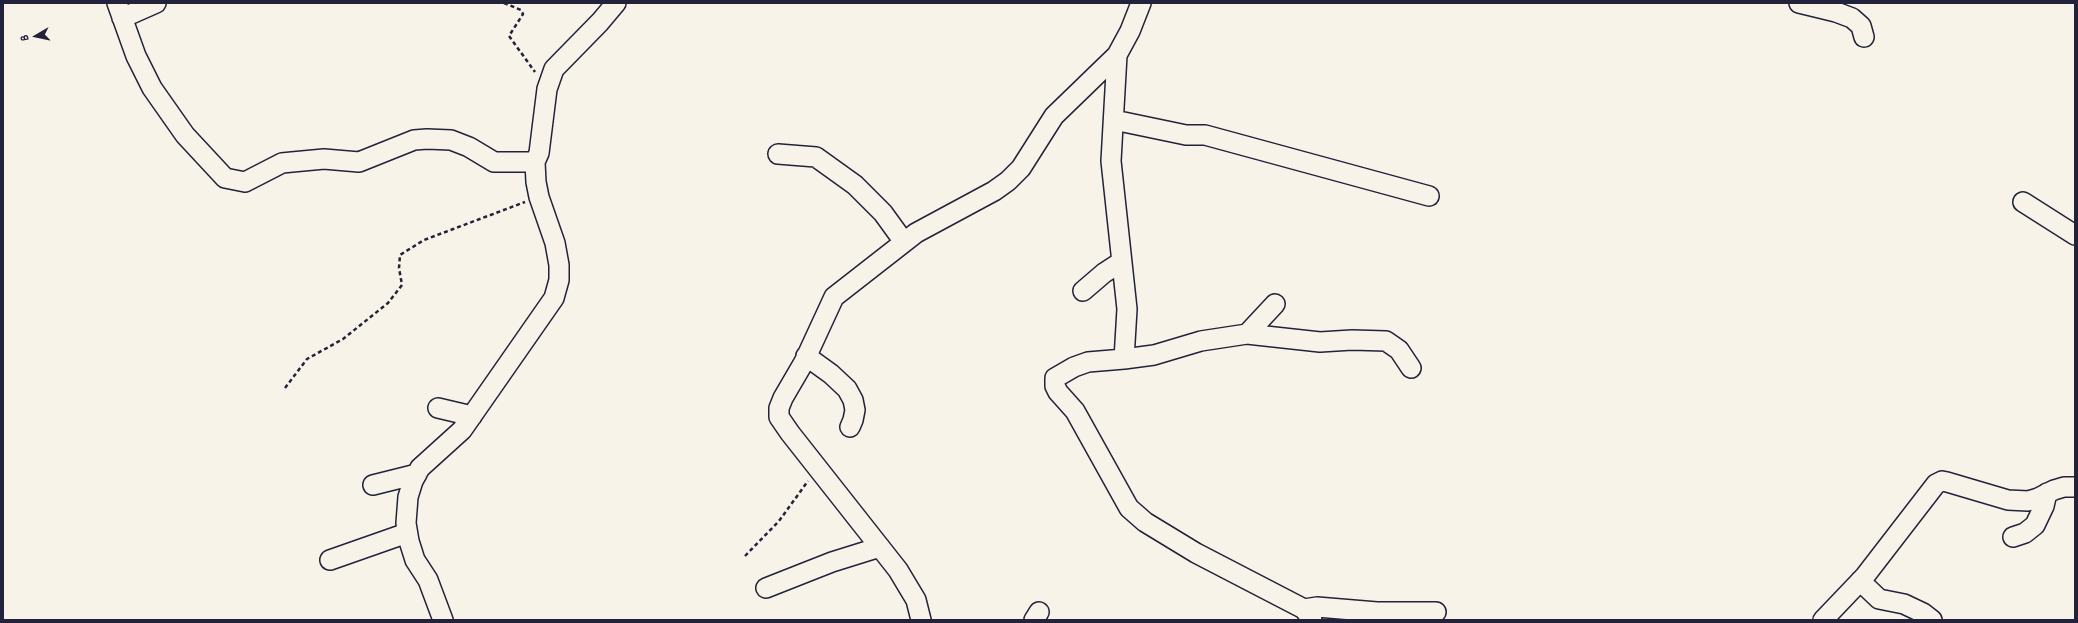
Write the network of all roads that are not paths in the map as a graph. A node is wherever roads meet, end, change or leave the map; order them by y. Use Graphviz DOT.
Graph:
graph roads {
  1 [pos="156,3"];
  2 [pos="616,3"];
  3 [pos="1141,3"];
  4 [pos="1799,3"];
  5 [pos="120,10"];
  6 [pos="1864,37"];
  7 [pos="1117,55"];
  8 [pos="1114,120"];
  9 [pos="778,154"];
  10 [pos="535,162"];
  11 [pos="1429,196"];
  12 [pos="2023,202"];
  13 [pos="2075,235"];
  14 [pos="904,242"];
  15 [pos="1121,262"];
  16 [pos="1084,291"];
  17 [pos="1275,304"];
  18 [pos="1247,334"];
  19 [pos="806,356"];
  20 [pos="1124,360"];
  21 [pos="1411,368"];
  22 [pos="438,408"];
  23 [pos="472,416"];
  24 [pos="850,427"];
  25 [pos="417,474"];
  26 [pos="373,485"];
  27 [pos="2075,488"];
  28 [pos="2047,493"];
  29 [pos="407,532"];
  30 [pos="2013,537"];
  31 [pos="880,547"];
  32 [pos="330,560"];
  33 [pos="1860,581"];
  34 [pos="766,588"];
  35 [pos="1436,612"];
  36 [pos="1308,614"];
  37 [pos="443,620"];
  38 [pos="921,620"];
  39 [pos="1823,620"];
  40 [pos="1932,620"];
  1 -- 5 [label="street"];
  2 -- 10 [label="street"];
  3 -- 7 [label="street"];
  4 -- 6 [label="street"];
  5 -- 10 [label="street"];
  7 -- 8 [label="street"];
  7 -- 14 [label="street"];
  8 -- 11 [label="street"];
  8 -- 15 [label="street"];
  9 -- 14 [label="street"];
  10 -- 23 [label="street"];
  12 -- 13 [label="street"];
  14 -- 19 [label="street"];
  15 -- 16 [label="street"];
  15 -- 20 [label="street"];
  17 -- 18 [label="street"];
  18 -- 20 [label="street"];
  18 -- 21 [label="street"];
  19 -- 24 [label="street"];
  19 -- 31 [label="street"];
  20 -- 36 [label="street"];
  22 -- 23 [label="street"];
  23 -- 25 [label="street"];
  25 -- 26 [label="street"];
  25 -- 29 [label="street"];
  27 -- 28 [label="street"];
  28 -- 30 [label="street"];
  28 -- 33 [label="street"];
  29 -- 32 [label="street"];
  29 -- 37 [label="street"];
  31 -- 34 [label="street"];
  31 -- 38 [label="street"];
  33 -- 39 [label="street"];
  33 -- 40 [label="street"];
  35 -- 36 [label="street"];
}
